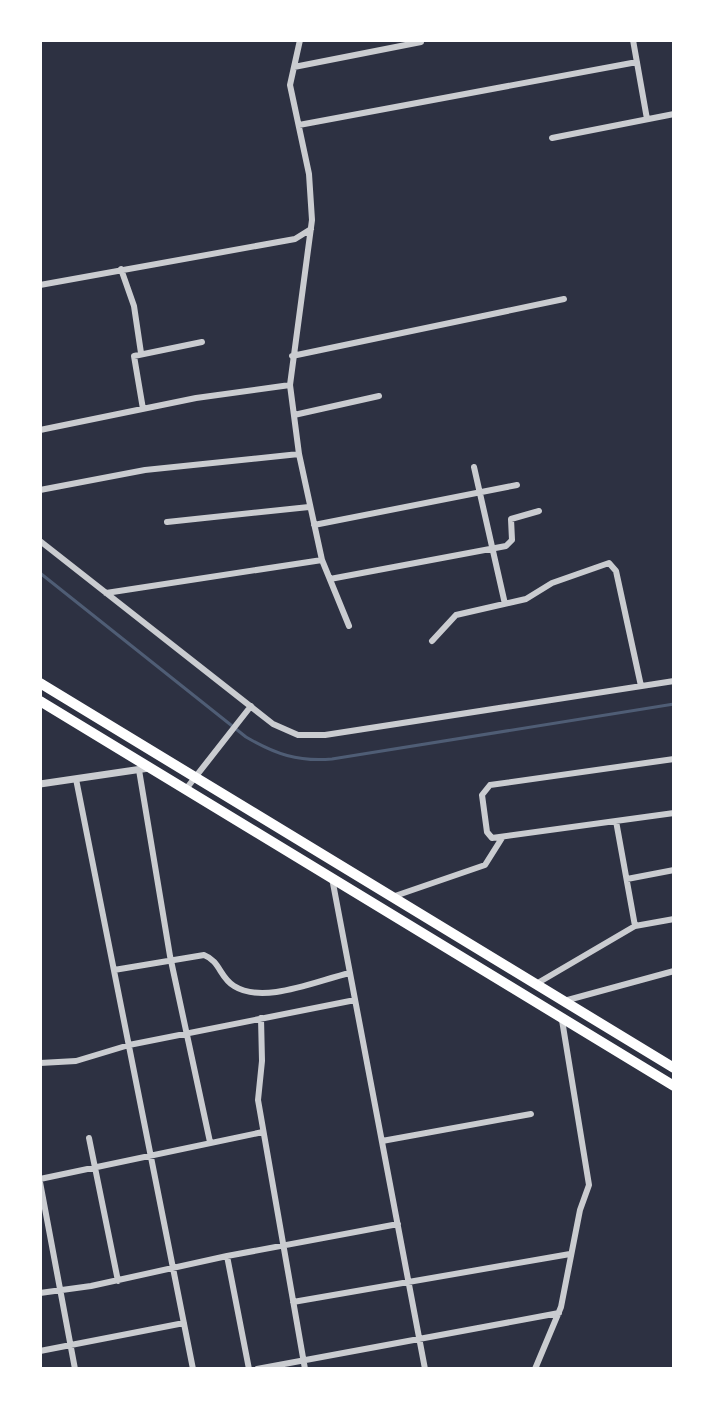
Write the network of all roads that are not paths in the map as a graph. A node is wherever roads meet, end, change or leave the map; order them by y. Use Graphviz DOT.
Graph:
graph roads {
  1 [pos="300,40"];
  2 [pos="633,40"];
  3 [pos="421,42"];
  4 [pos="637,62"];
  5 [pos="294,67"];
  6 [pos="674,114"];
  7 [pos="647,119"];
  8 [pos="299,125"];
  9 [pos="552,138"];
  10 [pos="311,229"];
  11 [pos="121,269"];
  12 [pos="40,285"];
  13 [pos="564,299"];
  14 [pos="202,342"];
  15 [pos="141,353"];
  16 [pos="292,356"];
  17 [pos="290,385"];
  18 [pos="379,396"];
  19 [pos="143,409"];
  20 [pos="294,415"];
  21 [pos="40,430"];
  22 [pos="299,454"];
  23 [pos="474,467"];
  24 [pos="517,485"];
  25 [pos="40,490"];
  26 [pos="479,492"];
  27 [pos="309,507"];
  28 [pos="539,511"];
  29 [pos="167,522"];
  30 [pos="314,525"];
  31 [pos="40,541"];
  32 [pos="493,548"];
  33 [pos="322,560"];
  34 [pos="330,579"];
  35 [pos="106,593"];
  36 [pos="505,604"];
  37 [pos="349,626"];
  38 [pos="432,641"];
  39 [pos="674,681"];
  40 [pos="40,683"];
  41 [pos="641,686"];
  42 [pos="40,701"];
  43 [pos="251,706"];
  44 [pos="674,759"];
  45 [pos="152,768"];
  46 [pos="139,770"];
  47 [pos="196,777"];
  48 [pos="76,779"];
  49 [pos="40,784"];
  50 [pos="186,789"];
  51 [pos="674,813"];
  52 [pos="616,821"];
  53 [pos="502,838"];
  54 [pos="674,870"];
  55 [pos="332,878"];
  56 [pos="627,879"];
  57 [pos="392,897"];
  58 [pos="674,919"];
  59 [pos="635,926"];
  60 [pos="171,959"];
  61 [pos="114,970"];
  62 [pos="674,971"];
  63 [pos="350,973"];
  64 [pos="536,984"];
  65 [pos="355,1000"];
  66 [pos="564,1001"];
  67 [pos="562,1017"];
  68 [pos="261,1018"];
  69 [pos="186,1033"];
  70 [pos="129,1045"];
  71 [pos="40,1063"];
  72 [pos="674,1068"];
  73 [pos="674,1086"];
  74 [pos="531,1114"];
  75 [pos="263,1132"];
  76 [pos="89,1138"];
  77 [pos="382,1141"];
  78 [pos="210,1142"];
  79 [pos="152,1156"];
  80 [pos="96,1167"];
  81 [pos="40,1180"];
  82 [pos="398,1224"];
  83 [pos="283,1246"];
  84 [pos="570,1254"];
  85 [pos="227,1256"];
  86 [pos="173,1268"];
  87 [pos="118,1281"];
  88 [pos="408,1281"];
  89 [pos="60,1288"];
  90 [pos="40,1293"];
  91 [pos="293,1302"];
  92 [pos="559,1313"];
  93 [pos="184,1323"];
  94 [pos="419,1338"];
  95 [pos="71,1346"];
  96 [pos="40,1351"];
  97 [pos="303,1360"];
  98 [pos="75,1369"];
  99 [pos="193,1369"];
  100 [pos="249,1369"];
  101 [pos="257,1369"];
  102 [pos="305,1369"];
  103 [pos="425,1369"];
  104 [pos="535,1369"];
  1 -- 5 [label="street"];
  2 -- 4 [label="street"];
  3 -- 5 [label="street"];
  4 -- 7 [label="street"];
  4 -- 8 [label="street"];
  5 -- 8 [label="street"];
  6 -- 7 [label="street"];
  7 -- 9 [label="street"];
  8 -- 10 [label="street"];
  10 -- 11 [label="street"];
  10 -- 16 [label="street"];
  11 -- 12 [label="street"];
  11 -- 15 [label="street"];
  13 -- 16 [label="street"];
  14 -- 15 [label="street"];
  15 -- 19 [label="street"];
  16 -- 17 [label="street"];
  17 -- 19 [label="street"];
  17 -- 20 [label="street"];
  18 -- 20 [label="street"];
  19 -- 21 [label="street"];
  20 -- 22 [label="street"];
  22 -- 25 [label="street"];
  22 -- 27 [label="street"];
  23 -- 26 [label="street"];
  24 -- 26 [label="street"];
  26 -- 30 [label="street"];
  26 -- 32 [label="street"];
  27 -- 29 [label="street"];
  27 -- 30 [label="street"];
  28 -- 32 [label="street"];
  30 -- 33 [label="street"];
  31 -- 35 [label="street"];
  32 -- 34 [label="street"];
  32 -- 36 [label="street"];
  33 -- 34 [label="street"];
  33 -- 35 [label="street"];
  34 -- 37 [label="street"];
  35 -- 43 [label="street"];
  36 -- 38 [label="street"];
  36 -- 41 [label="street"];
  39 -- 41 [label="street"];
  40 -- 47 [label="highway"];
  41 -- 43 [label="street"];
  42 -- 45 [label="highway"];
  43 -- 47 [label="street"];
  44 -- 53 [label="street"];
  45 -- 46 [label="street"];
  45 -- 50 [label="highway"];
  46 -- 48 [label="street"];
  46 -- 60 [label="street"];
  47 -- 50 [label="street"];
  47 -- 57 [label="highway"];
  48 -- 49 [label="street"];
  48 -- 61 [label="street"];
  50 -- 55 [label="highway"];
  51 -- 52 [label="street"];
  52 -- 53 [label="street"];
  52 -- 56 [label="street"];
  53 -- 57 [label="street"];
  54 -- 56 [label="street"];
  55 -- 63 [label="street"];
  55 -- 67 [label="highway"];
  56 -- 59 [label="street"];
  57 -- 64 [label="highway"];
  58 -- 59 [label="street"];
  59 -- 64 [label="street"];
  60 -- 61 [label="street"];
  60 -- 63 [label="street"];
  60 -- 69 [label="street"];
  61 -- 70 [label="street"];
  62 -- 66 [label="street"];
  63 -- 65 [label="street"];
  64 -- 66 [label="highway"];
  65 -- 68 [label="street"];
  65 -- 77 [label="street"];
  66 -- 72 [label="highway"];
  67 -- 73 [label="highway"];
  67 -- 84 [label="street"];
  68 -- 69 [label="street"];
  68 -- 75 [label="street"];
  69 -- 70 [label="street"];
  69 -- 78 [label="street"];
  70 -- 71 [label="street"];
  70 -- 79 [label="street"];
  74 -- 77 [label="street"];
  75 -- 78 [label="street"];
  75 -- 83 [label="street"];
  76 -- 80 [label="street"];
  77 -- 82 [label="street"];
  78 -- 79 [label="street"];
  79 -- 80 [label="street"];
  79 -- 86 [label="street"];
  80 -- 81 [label="street"];
  80 -- 87 [label="street"];
  81 -- 89 [label="street"];
  82 -- 83 [label="street"];
  82 -- 88 [label="street"];
  83 -- 85 [label="street"];
  83 -- 91 [label="street"];
  84 -- 88 [label="street"];
  84 -- 92 [label="street"];
  85 -- 86 [label="street"];
  85 -- 100 [label="street"];
  86 -- 87 [label="street"];
  86 -- 93 [label="street"];
  87 -- 89 [label="street"];
  88 -- 91 [label="street"];
  88 -- 94 [label="street"];
  89 -- 90 [label="street"];
  89 -- 95 [label="street"];
  91 -- 97 [label="street"];
  92 -- 94 [label="street"];
  92 -- 104 [label="street"];
  93 -- 95 [label="street"];
  93 -- 99 [label="street"];
  94 -- 97 [label="street"];
  94 -- 103 [label="street"];
  95 -- 96 [label="street"];
  95 -- 98 [label="street"];
  97 -- 101 [label="street"];
  97 -- 102 [label="street"];
}
